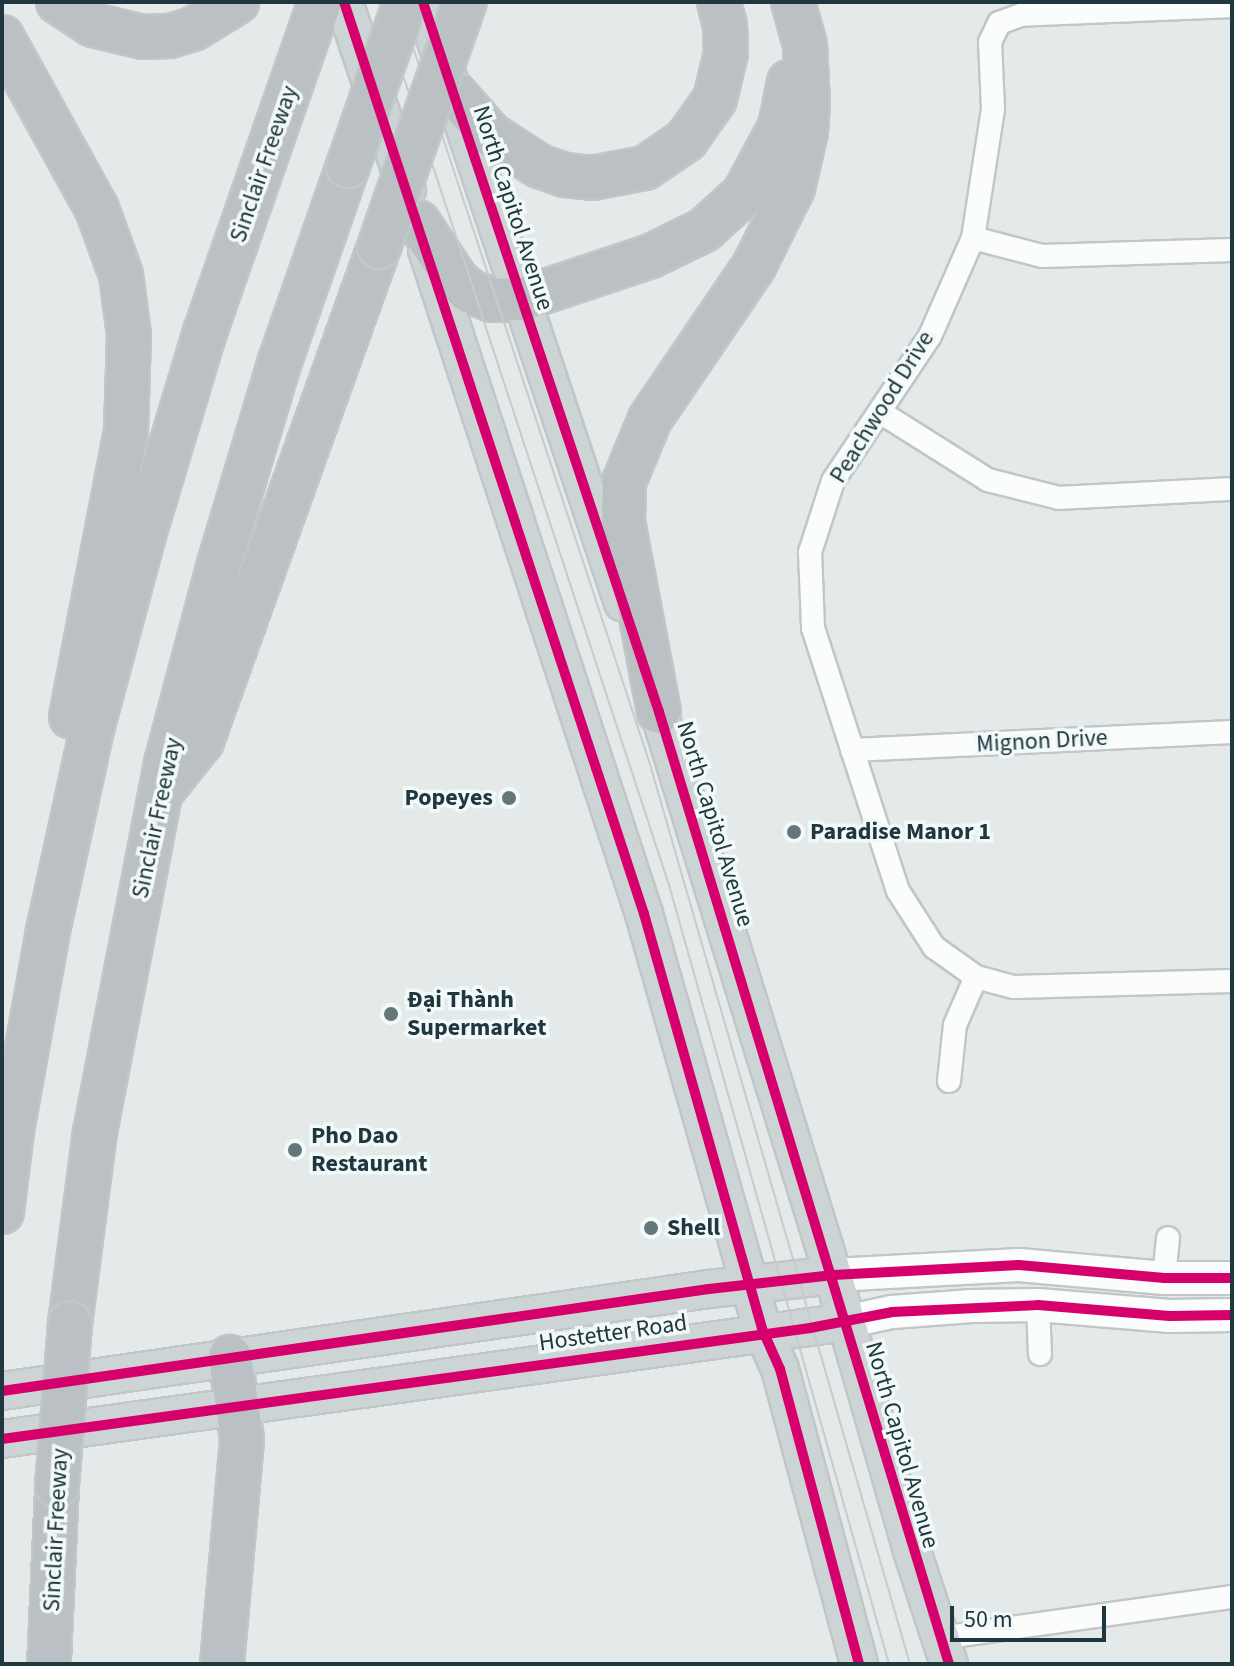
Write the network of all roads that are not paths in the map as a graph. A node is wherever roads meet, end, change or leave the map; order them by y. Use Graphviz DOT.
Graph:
graph roads {
  1 [pos="58,2"];
  2 [pos="237,2"];
  3 [pos="320,2"];
  4 [pos="344,2"];
  5 [pos="405,2"];
  6 [pos="423,2"];
  7 [pos="465,2"];
  8 [pos="719,2"];
  9 [pos="780,2"];
  10 [pos="793,2"];
  11 [pos="1232,6"];
  12 [pos="2,37"];
  13 [pos="453,92"];
  14 [pos="418,222"];
  15 [pos="973,238"];
  16 [pos="1232,250"];
  17 [pos="522,299"];
  18 [pos="880,412"];
  19 [pos="1232,489"];
  20 [pos="659,712"];
  21 [pos="1232,732"];
  22 [pos="852,750"];
  23 [pos="161,792"];
  24 [pos="48,931"];
  25 [pos="976,977"];
  26 [pos="1232,981"];
  27 [pos="949,1081"];
  28 [pos="2,1212"];
  29 [pos="1168,1238"];
  30 [pos="833,1275"];
  31 [pos="1164,1278"];
  32 [pos="1232,1278"];
  33 [pos="751,1285"];
  34 [pos="1038,1305"];
  35 [pos="1232,1315"];
  36 [pos="846,1322"];
  37 [pos="763,1331"];
  38 [pos="1040,1354"];
  39 [pos="230,1357"];
  40 [pos="2,1391"];
  41 [pos="240,1405"];
  42 [pos="2,1439"];
  43 [pos="1232,1597"];
  44 [pos="944,1651"];
  45 [pos="49,1664"];
  46 [pos="222,1664"];
  47 [pos="859,1664"];
  1 -- 2 [label="highway"];
  3 -- 24 [label="highway, Sinclair Freeway"];
  4 -- 14 [label="main road"];
  5 -- 23 [label="highway, Sinclair Freeway, bridge"];
  6 -- 13 [label="main road, North Capitol Avenue"];
  7 -- 23 [label="highway, bridge"];
  8 -- 13 [label="highway"];
  9 -- 17 [label="highway"];
  10 -- 20 [label="highway"];
  11 -- 15 [label="street, Peachwood Drive"];
  12 -- 24 [label="highway"];
  13 -- 17 [label="main road, North Capitol Avenue"];
  14 -- 17 [label="highway"];
  14 -- 33 [label="main road"];
  15 -- 16 [label="street"];
  15 -- 18 [label="street, Peachwood Drive"];
  17 -- 20 [label="main road, North Capitol Avenue"];
  18 -- 19 [label="street"];
  18 -- 22 [label="street, Peachwood Drive"];
  20 -- 30 [label="main road, North Capitol Avenue"];
  21 -- 22 [label="street, Mignon Drive"];
  22 -- 25 [label="street, Peachwood Drive"];
  23 -- 45 [label="highway, Sinclair Freeway, bridge"];
  24 -- 28 [label="highway, Sinclair Freeway"];
  25 -- 26 [label="street, Peachwood Drive"];
  25 -- 27 [label="street"];
  29 -- 31 [label="street"];
  30 -- 31 [label="main road, Hostetter Road"];
  30 -- 33 [label="main road, Hostetter Road"];
  30 -- 36 [label="main road, North Capitol Avenue"];
  31 -- 32 [label="main road, Hostetter Road"];
  33 -- 37 [label="main road"];
  33 -- 39 [label="main road, Hostetter Road"];
  34 -- 35 [label="main road, Hostetter Road"];
  34 -- 36 [label="main road, Hostetter Road"];
  34 -- 38 [label="street"];
  36 -- 37 [label="main road, Hostetter Road"];
  36 -- 44 [label="main road, North Capitol Avenue"];
  37 -- 41 [label="main road, Hostetter Road"];
  37 -- 47 [label="main road"];
  39 -- 40 [label="main road, Hostetter Road"];
  39 -- 41 [label="highway"];
  41 -- 42 [label="main road, Hostetter Road"];
  41 -- 46 [label="highway"];
  43 -- 44 [label="street"];
}
